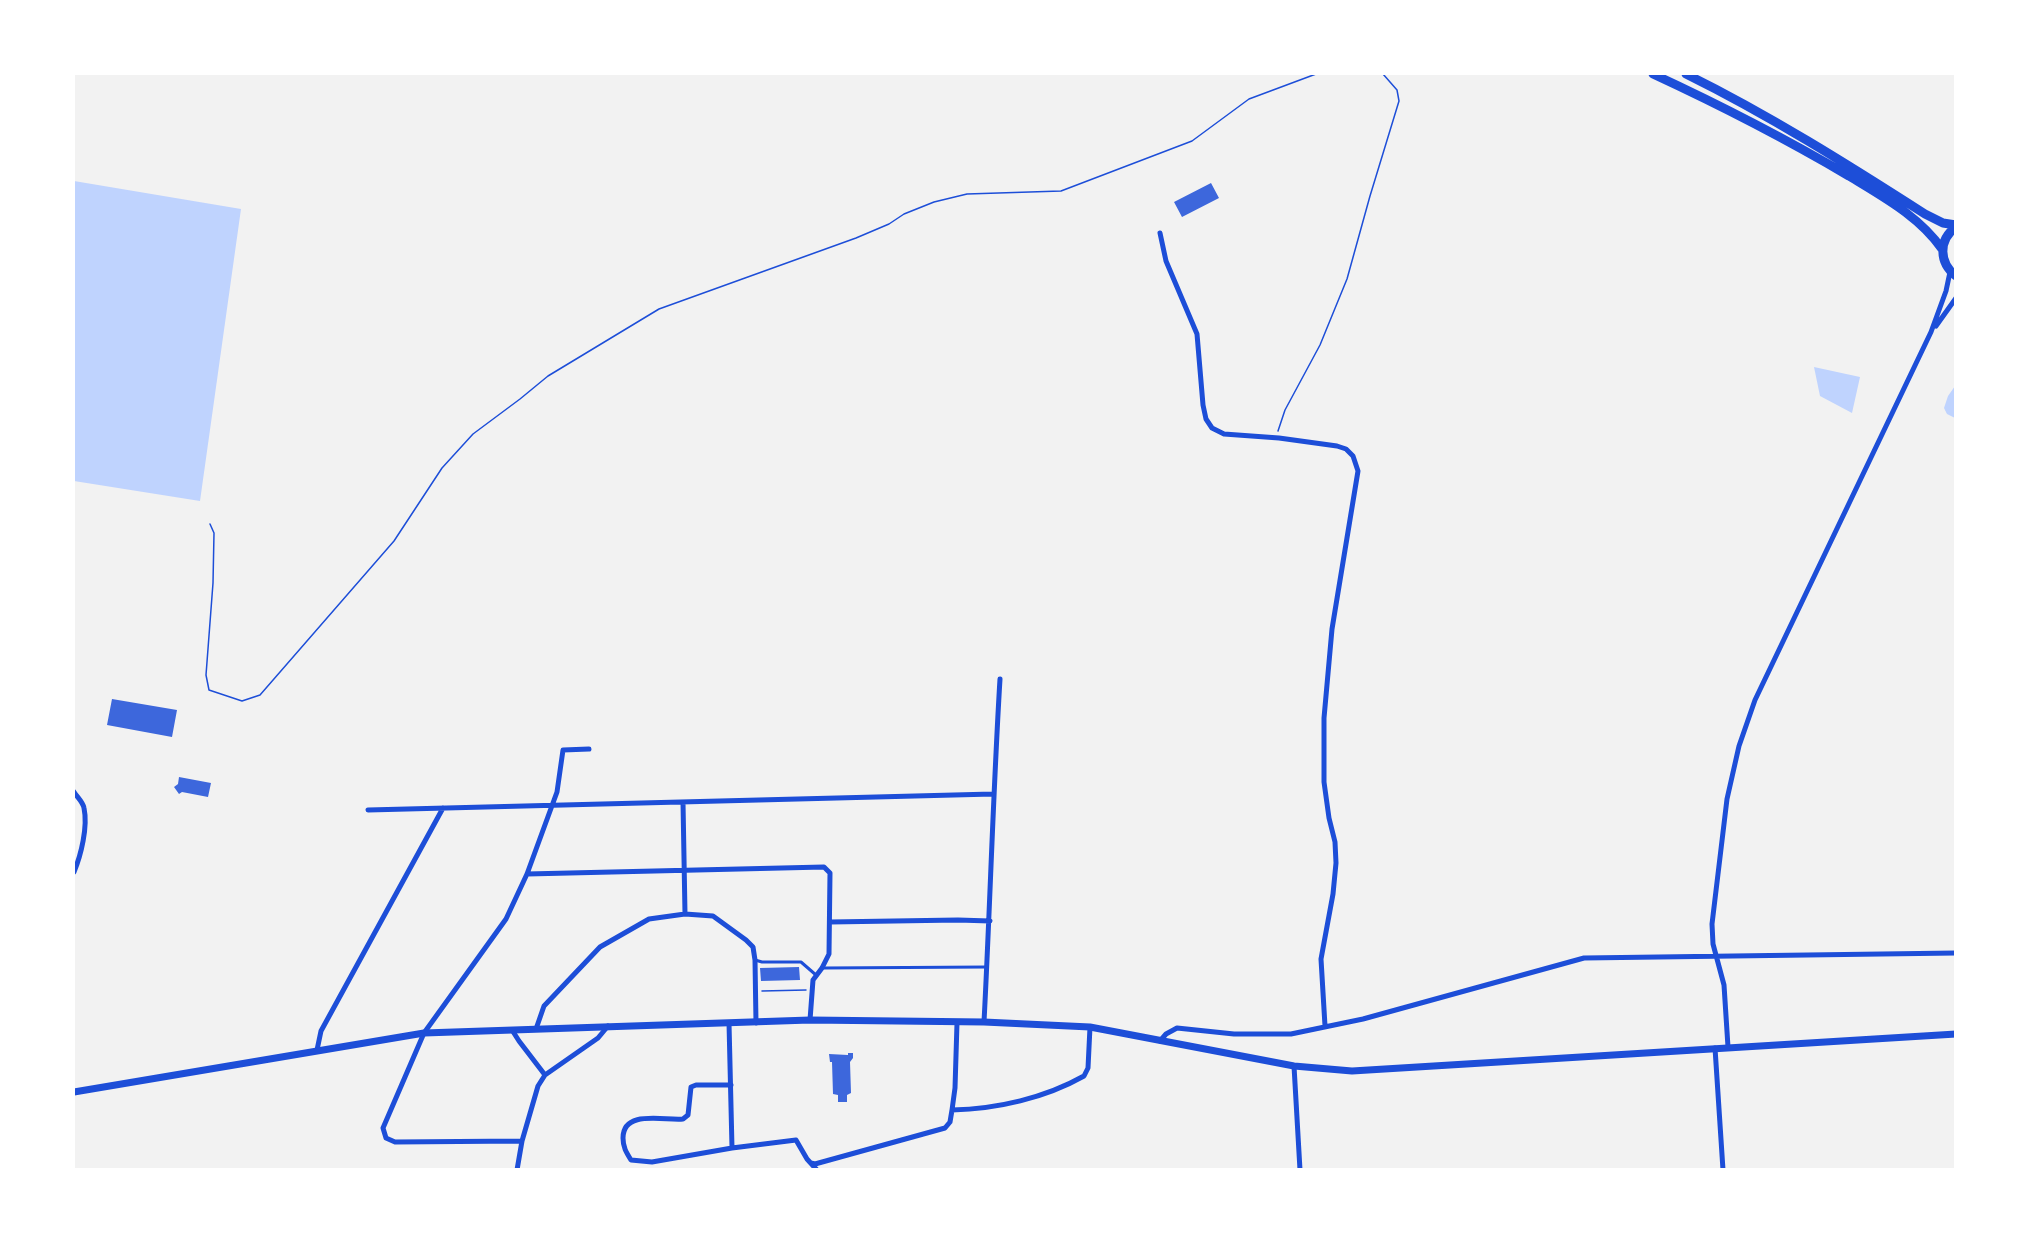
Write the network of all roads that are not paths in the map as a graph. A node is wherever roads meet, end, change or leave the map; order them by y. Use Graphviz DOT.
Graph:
graph roads {
  1 [pos="1653,74"];
  2 [pos="1686,74"];
  3 [pos="1956,226"];
  4 [pos="1160,234"];
  5 [pos="1942,249"];
  6 [pos="1953,274"];
  7 [pos="1956,298"];
  8 [pos="1931,332"];
  9 [pos="1000,679"];
  10 [pos="589,749"];
  11 [pos="74,792"];
  12 [pos="993,794"];
  13 [pos="683,802"];
  14 [pos="552,805"];
  15 [pos="443,808"];
  16 [pos="368,810"];
  17 [pos="685,871"];
  18 [pos="74,872"];
  19 [pos="527,874"];
  20 [pos="686,914"];
  21 [pos="990,921"];
  22 [pos="830,922"];
  23 [pos="1956,954"];
  24 [pos="1716,957"];
  25 [pos="755,960"];
  26 [pos="987,967"];
  27 [pos="822,968"];
  28 [pos="816,975"];
  29 [pos="810,1020"];
  30 [pos="984,1022"];
  31 [pos="729,1023"];
  32 [pos="756,1023"];
  33 [pos="957,1023"];
  34 [pos="608,1026"];
  35 [pos="1325,1026"];
  36 [pos="1090,1027"];
  37 [pos="536,1029"];
  38 [pos="512,1030"];
  39 [pos="424,1033"];
  40 [pos="1956,1034"];
  41 [pos="1160,1041"];
  42 [pos="1728,1047"];
  43 [pos="1715,1048"];
  44 [pos="317,1050"];
  45 [pos="1294,1066"];
  46 [pos="545,1075"];
  47 [pos="731,1085"];
  48 [pos="74,1092"];
  49 [pos="952,1110"];
  50 [pos="522,1141"];
  51 [pos="732,1148"];
  52 [pos="811,1163"];
  53 [pos="517,1170"];
  54 [pos="817,1170"];
  55 [pos="1300,1170"];
  56 [pos="1723,1170"];
  1 -- 5 [label="highway"];
  2 -- 3 [label="highway"];
  3 -- 5 [label="highway"];
  4 -- 35 [label="street"];
  5 -- 6 [label="highway"];
  6 -- 8 [label="street"];
  7 -- 8 [label="street"];
  8 -- 24 [label="street"];
  9 -- 12 [label="street"];
  10 -- 14 [label="street"];
  11 -- 18 [label="street"];
  12 -- 13 [label="street"];
  12 -- 21 [label="street"];
  13 -- 14 [label="street"];
  13 -- 17 [label="street"];
  14 -- 15 [label="street"];
  14 -- 19 [label="street"];
  15 -- 16 [label="street"];
  15 -- 44 [label="street"];
  17 -- 19 [label="street"];
  17 -- 20 [label="street"];
  17 -- 22 [label="street"];
  19 -- 39 [label="street"];
  20 -- 25 [label="street"];
  20 -- 37 [label="street"];
  21 -- 22 [label="street"];
  21 -- 26 [label="street"];
  22 -- 27 [label="street"];
  23 -- 24 [label="street"];
  24 -- 35 [label="street"];
  24 -- 42 [label="street"];
  25 -- 28 [label="lane"];
  25 -- 32 [label="street"];
  26 -- 27 [label="lane"];
  26 -- 30 [label="street"];
  27 -- 28 [label="street"];
  28 -- 29 [label="street"];
  29 -- 32 [label="street"];
  29 -- 33 [label="street"];
  30 -- 33 [label="street"];
  30 -- 36 [label="street"];
  31 -- 32 [label="street"];
  31 -- 34 [label="street"];
  31 -- 47 [label="street"];
  33 -- 49 [label="street"];
  34 -- 37 [label="street"];
  34 -- 46 [label="street"];
  35 -- 41 [label="street"];
  36 -- 41 [label="street"];
  36 -- 49 [label="street"];
  37 -- 38 [label="street"];
  38 -- 39 [label="street"];
  38 -- 46 [label="street"];
  39 -- 44 [label="street"];
  39 -- 50 [label="street"];
  40 -- 42 [label="street"];
  41 -- 45 [label="street"];
  42 -- 43 [label="street"];
  43 -- 45 [label="street"];
  43 -- 56 [label="street"];
  44 -- 48 [label="street"];
  45 -- 55 [label="street"];
  46 -- 50 [label="street"];
  47 -- 51 [label="street"];
  47 -- 51 [label="street"];
  49 -- 52 [label="street"];
  50 -- 53 [label="street"];
  51 -- 52 [label="street"];
  52 -- 54 [label="street"];
}
